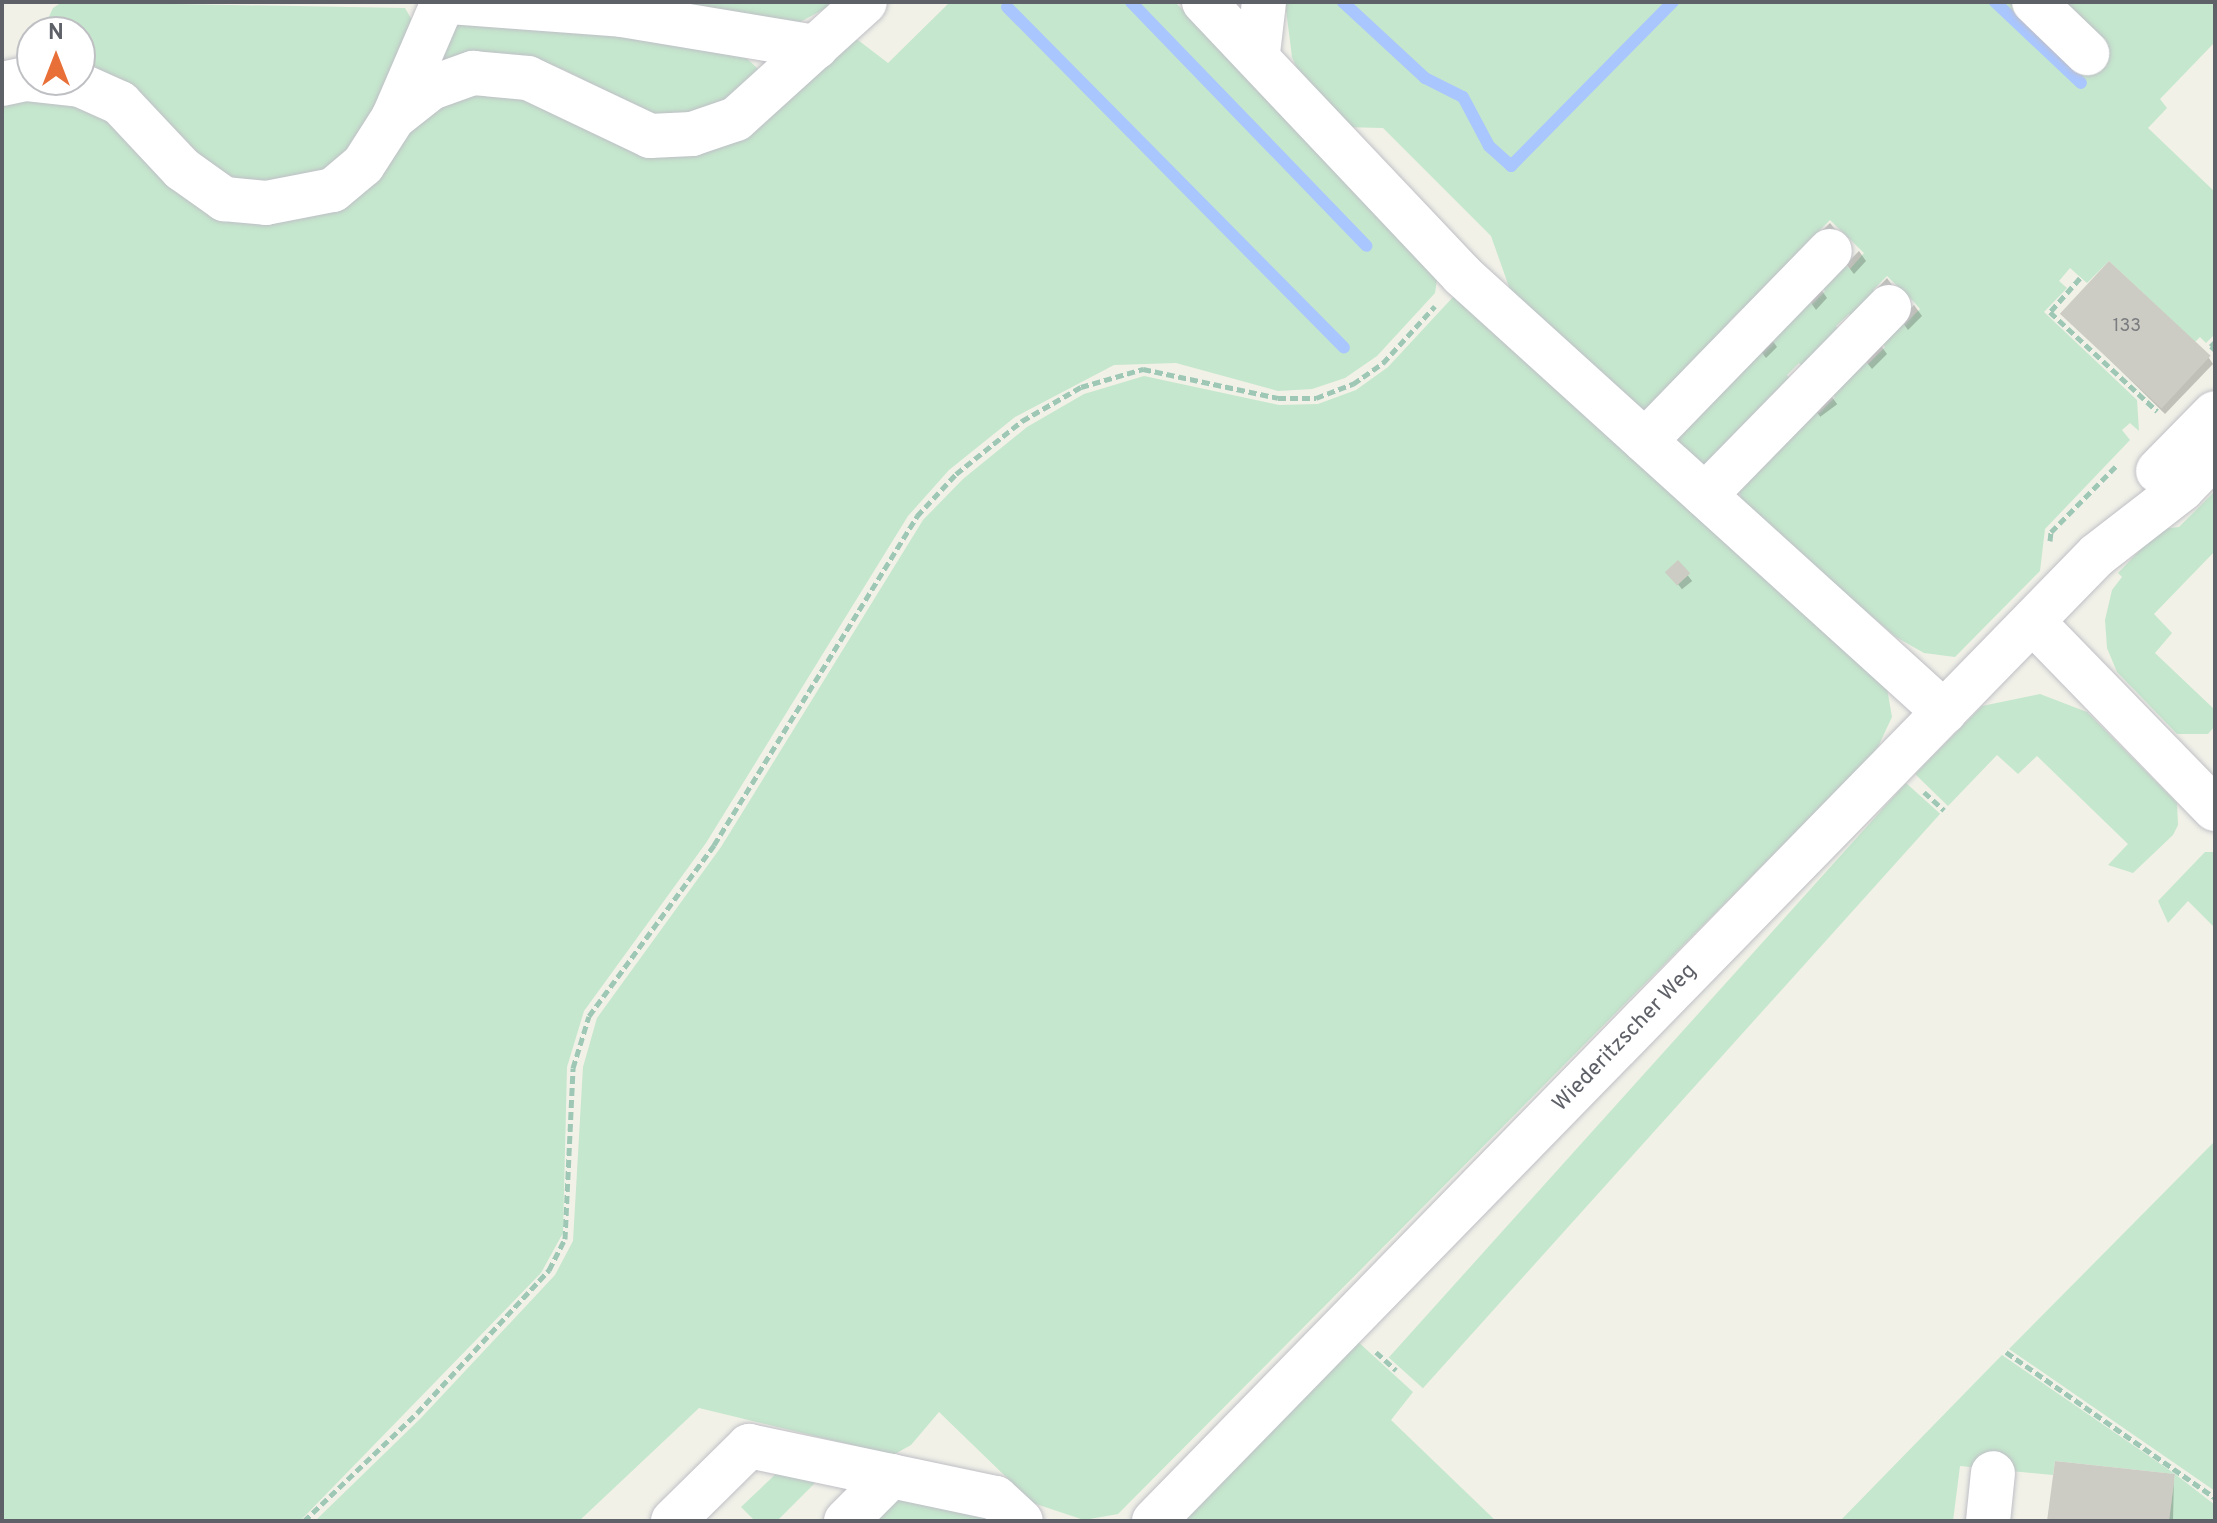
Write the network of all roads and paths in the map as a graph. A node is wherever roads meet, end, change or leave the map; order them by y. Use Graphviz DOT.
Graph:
graph roads {
  1 [pos="443,2"];
  2 [pos="450,2"];
  3 [pos="865,2"];
  4 [pos="1204,2"];
  5 [pos="1264,2"];
  6 [pos="2034,2"];
  7 [pos="816,47"];
  8 [pos="1258,53"];
  9 [pos="2087,53"];
  10 [pos="2,84"];
  11 [pos="393,118"];
  12 [pos="1830,251"];
  13 [pos="1462,275"];
  14 [pos="2080,278"];
  15 [pos="1889,307"];
  16 [pos="2215,342"];
  17 [pos="2215,350"];
  18 [pos="2215,413"];
  19 [pos="2164,418"];
  20 [pos="1645,441"];
  21 [pos="2215,455"];
  22 [pos="1705,495"];
  23 [pos="2097,555"];
  24 [pos="2033,622"];
  25 [pos="1944,712"];
  26 [pos="2215,809"];
  27 [pos="2006,1352"];
  28 [pos="1993,1473"];
  29 [pos="891,1476"];
  30 [pos="2215,1498"];
  31 [pos="304,1521"];
  32 [pos="673,1521"];
  33 [pos="846,1521"];
  34 [pos="1021,1521"];
  35 [pos="1154,1521"];
  36 [pos="1988,1521"];
  1 -- 11 [label="lane"];
  2 -- 7 [label="lane"];
  3 -- 7 [label="lane"];
  4 -- 8 [label="lane"];
  5 -- 8 [label="lane"];
  6 -- 9 [label="lane"];
  7 -- 11 [label="lane"];
  8 -- 13 [label="lane"];
  10 -- 11 [label="lane"];
  12 -- 20 [label="lane"];
  13 -- 20 [label="lane"];
  13 -- 31 [label="path"];
  14 -- 19 [label="path"];
  15 -- 22 [label="lane"];
  16 -- 17 [label="path"];
  18 -- 23 [label="lane, Wiederitzscher Weg"];
  20 -- 22 [label="lane"];
  21 -- 23 [label="lane, Wiederitzscher Weg"];
  22 -- 25 [label="lane"];
  23 -- 24 [label="lane, Wiederitzscher Weg"];
  24 -- 25 [label="lane, Wiederitzscher Weg"];
  24 -- 26 [label="lane"];
  25 -- 35 [label="lane, Wiederitzscher Weg"];
  27 -- 30 [label="path"];
  28 -- 36 [label="lane"];
  29 -- 32 [label="lane"];
  29 -- 33 [label="lane"];
  29 -- 34 [label="lane"];
}
